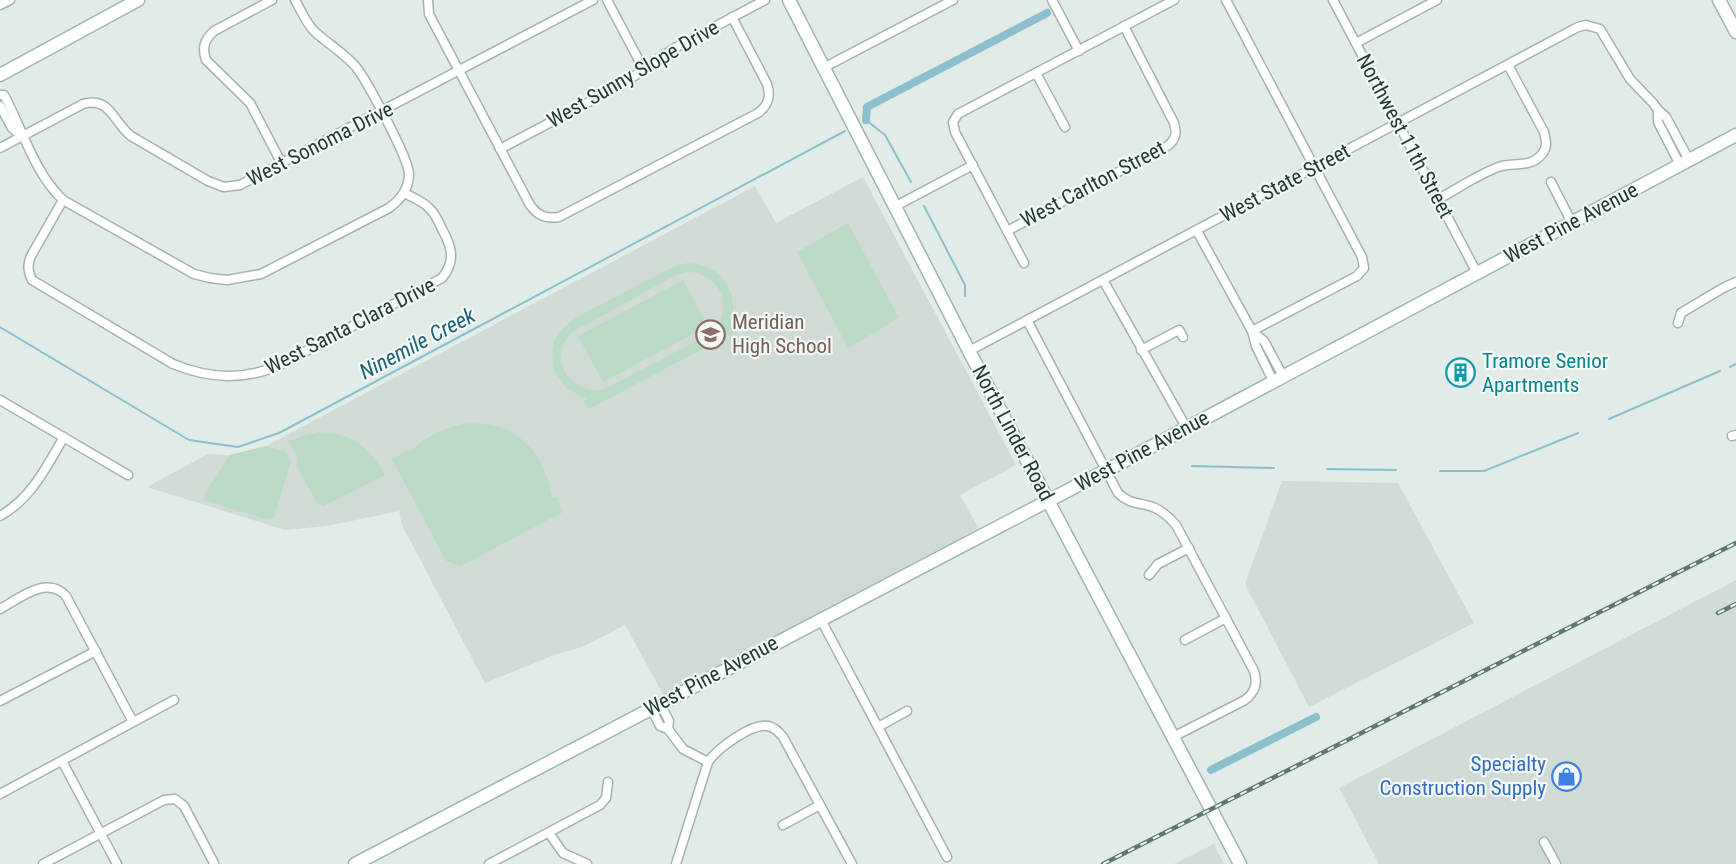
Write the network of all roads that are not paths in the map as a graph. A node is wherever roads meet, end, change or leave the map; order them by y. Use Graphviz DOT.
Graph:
graph roads {
  1 [pos="10,0"];
  2 [pos="138,0"];
  3 [pos="272,0"];
  4 [pos="295,0"];
  5 [pos="428,0"];
  6 [pos="593,0"];
  7 [pos="607,0"];
  8 [pos="765,0"];
  9 [pos="789,0"];
  10 [pos="953,0"];
  11 [pos="1052,0"];
  12 [pos="1174,0"];
  13 [pos="1226,0"];
  14 [pos="1333,0"];
  15 [pos="1437,0"];
  16 [pos="1719,0"];
  17 [pos="0,6"];
  18 [pos="732,17"];
  19 [pos="1124,26"];
  20 [pos="1736,32"];
  21 [pos="1356,43"];
  22 [pos="1079,51"];
  23 [pos="1508,65"];
  24 [pos="825,68"];
  25 [pos="644,70"];
  26 [pos="459,71"];
  27 [pos="1036,73"];
  28 [pos="0,75"];
  29 [pos="0,95"];
  30 [pos="0,106"];
  31 [pos="381,112"];
  32 [pos="1398,123"];
  33 [pos="1065,127"];
  34 [pos="1736,135"];
  35 [pos="22,137"];
  36 [pos="0,148"];
  37 [pos="501,149"];
  38 [pos="1685,162"];
  39 [pos="282,164"];
  40 [pos="973,165"];
  41 [pos="1316,167"];
  42 [pos="1551,182"];
  43 [pos="404,193"];
  44 [pos="1438,199"];
  45 [pos="63,200"];
  46 [pos="896,206"];
  47 [pos="1572,223"];
  48 [pos="1007,231"];
  49 [pos="1197,231"];
  50 [pos="1024,263"];
  51 [pos="1477,273"];
  52 [pos="1103,280"];
  53 [pos="1736,282"];
  54 [pos="1027,320"];
  55 [pos="1678,323"];
  56 [pos="1252,331"];
  57 [pos="1183,337"];
  58 [pos="1141,350"];
  59 [pos="969,351"];
  60 [pos="1278,379"];
  61 [pos="0,400"];
  62 [pos="1186,427"];
  63 [pos="64,437"];
  64 [pos="1106,470"];
  65 [pos="128,476"];
  66 [pos="1048,500"];
  67 [pos="0,516"];
  68 [pos="1189,548"];
  69 [pos="1149,575"];
  70 [pos="0,609"];
  71 [pos="820,618"];
  72 [pos="1226,618"];
  73 [pos="1185,640"];
  74 [pos="96,651"];
  75 [pos="174,700"];
  76 [pos="0,701"];
  77 [pos="655,706"];
  78 [pos="907,711"];
  79 [pos="133,722"];
  80 [pos="878,727"];
  81 [pos="1173,737"];
  82 [pos="62,761"];
  83 [pos="708,762"];
  84 [pos="608,782"];
  85 [pos="0,794"];
  86 [pos="820,805"];
  87 [pos="783,825"];
  88 [pos="101,833"];
  89 [pos="549,833"];
  90 [pos="1544,842"];
  91 [pos="947,857"];
  92 [pos="214,863"];
  93 [pos="43,864"];
  94 [pos="117,864"];
  95 [pos="355,864"];
  96 [pos="489,864"];
  97 [pos="587,864"];
  98 [pos="676,864"];
  99 [pos="852,864"];
  100 [pos="1240,864"];
  101 [pos="1556,864"];
  1 -- 17 [label="street"];
  2 -- 28 [label="street"];
  3 -- 39 [label="street"];
  4 -- 31 [label="street"];
  5 -- 26 [label="street"];
  6 -- 26 [label="street, West Sonoma Drive"];
  7 -- 25 [label="street"];
  8 -- 18 [label="street, West Sunny Slope Drive"];
  9 -- 24 [label="street, North Linder Road"];
  10 -- 24 [label="street"];
  11 -- 22 [label="street"];
  12 -- 19 [label="street"];
  13 -- 41 [label="street"];
  14 -- 21 [label="street, Northwest 11th Street"];
  15 -- 21 [label="street"];
  16 -- 20 [label="street"];
  18 -- 25 [label="street, West Sunny Slope Drive"];
  18 -- 37 [label="street"];
  19 -- 22 [label="street"];
  19 -- 48 [label="street, West Carlton Street"];
  21 -- 32 [label="street, Northwest 11th Street"];
  22 -- 27 [label="street"];
  23 -- 32 [label="street, West State Street"];
  23 -- 38 [label="street, West State Street"];
  23 -- 44 [label="street"];
  24 -- 46 [label="street, North Linder Road"];
  25 -- 37 [label="street, West Sunny Slope Drive"];
  26 -- 31 [label="street, West Sonoma Drive"];
  26 -- 37 [label="street"];
  27 -- 33 [label="street"];
  27 -- 40 [label="street"];
  29 -- 35 [label="street"];
  30 -- 35 [label="street"];
  31 -- 39 [label="street, West Sonoma Drive"];
  31 -- 43 [label="street"];
  32 -- 41 [label="street, West State Street"];
  32 -- 44 [label="street, Northwest 11th Street"];
  34 -- 38 [label="street, West Pine Avenue"];
  35 -- 36 [label="street, West Sonoma Drive"];
  35 -- 39 [label="street, West Sonoma Drive"];
  35 -- 45 [label="street"];
  38 -- 47 [label="street, West Pine Avenue"];
  40 -- 46 [label="street"];
  40 -- 48 [label="street"];
  41 -- 49 [label="street, West State Street"];
  41 -- 56 [label="street"];
  42 -- 47 [label="street"];
  43 -- 45 [label="street"];
  43 -- 45 [label="street, West Santa Clara Drive"];
  44 -- 51 [label="street, Northwest 11th Street"];
  46 -- 59 [label="street, North Linder Road"];
  47 -- 51 [label="street, West Pine Avenue"];
  48 -- 50 [label="street"];
  49 -- 52 [label="street, West State Street"];
  49 -- 56 [label="street"];
  51 -- 60 [label="street, West Pine Avenue"];
  52 -- 54 [label="street, West State Street"];
  52 -- 58 [label="street"];
  53 -- 55 [label="street"];
  54 -- 59 [label="street, West State Street"];
  54 -- 64 [label="street"];
  56 -- 60 [label="street"];
  57 -- 58 [label="street"];
  58 -- 62 [label="street"];
  59 -- 66 [label="street, North Linder Road"];
  60 -- 62 [label="street, West Pine Avenue"];
  61 -- 63 [label="street"];
  62 -- 64 [label="street, West Pine Avenue"];
  63 -- 65 [label="street"];
  63 -- 67 [label="street"];
  64 -- 66 [label="street, West Pine Avenue"];
  64 -- 68 [label="street"];
  66 -- 71 [label="street, West Pine Avenue"];
  66 -- 81 [label="street, North Linder Road"];
  68 -- 69 [label="street"];
  68 -- 72 [label="street"];
  70 -- 74 [label="street"];
  71 -- 77 [label="street, West Pine Avenue"];
  71 -- 80 [label="street"];
  72 -- 73 [label="street"];
  72 -- 81 [label="street"];
  74 -- 76 [label="street"];
  74 -- 79 [label="street"];
  75 -- 79 [label="street"];
  77 -- 83 [label="street"];
  77 -- 95 [label="street, West Pine Avenue"];
  78 -- 80 [label="street"];
  79 -- 82 [label="street"];
  80 -- 91 [label="street"];
  81 -- 100 [label="street, North Linder Road"];
  82 -- 85 [label="street"];
  82 -- 88 [label="street"];
  83 -- 86 [label="street"];
  83 -- 98 [label="street"];
  84 -- 89 [label="street"];
  86 -- 87 [label="street"];
  86 -- 99 [label="street"];
  88 -- 92 [label="street"];
  88 -- 93 [label="street"];
  88 -- 94 [label="street"];
  89 -- 96 [label="street"];
  89 -- 97 [label="street"];
  90 -- 101 [label="street"];
}
